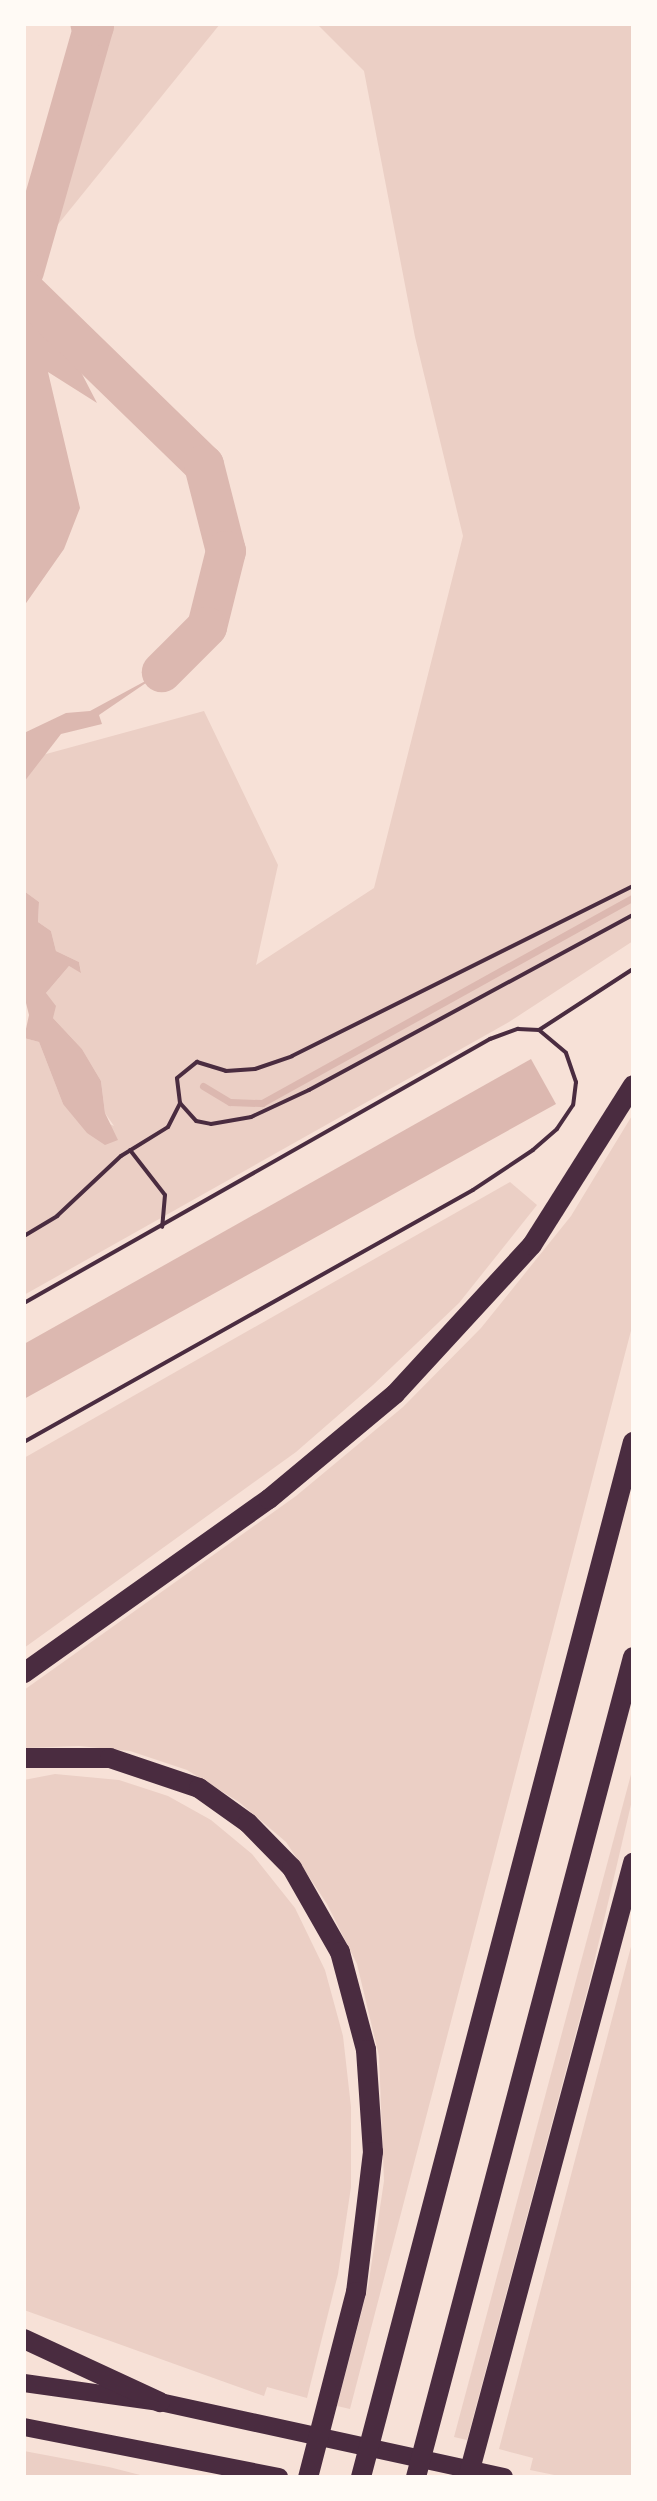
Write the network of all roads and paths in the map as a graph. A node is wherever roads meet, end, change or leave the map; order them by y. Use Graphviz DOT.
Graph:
graph roads {
  1 [pos="633,886"];
  2 [pos="633,915"];
  3 [pos="633,969"];
  4 [pos="539,1030"];
  5 [pos="633,1085"];
  6 [pos="180,1103"];
  7 [pos="130,1150"];
  8 [pos="162,1227"];
  9 [pos="24,1236"];
  10 [pos="24,1303"];
  11 [pos="24,1442"];
  12 [pos="633,1442"];
  13 [pos="633,1657"];
  14 [pos="24,1673"];
  15 [pos="24,1758"];
  16 [pos="633,1863"];
  17 [pos="24,2339"];
  18 [pos="24,2383"];
  19 [pos="160,2402"];
  20 [pos="24,2427"];
  21 [pos="279,2477"];
  22 [pos="308,2477"];
  23 [pos="361,2477"];
  24 [pos="416,2477"];
  25 [pos="468,2477"];
  26 [pos="504,2477"];
  1 -- 6 [label="path"];
  2 -- 6 [label="path"];
  3 -- 4 [label="path"];
  4 -- 8 [label="path"];
  4 -- 11 [label="path"];
  5 -- 14 [label="highway"];
  6 -- 7 [label="path"];
  7 -- 8 [label="path"];
  7 -- 9 [label="path"];
  8 -- 10 [label="path"];
  12 -- 23 [label="highway"];
  13 -- 24 [label="highway"];
  15 -- 22 [label="highway"];
  16 -- 25 [label="highway"];
  17 -- 19 [label="highway"];
  18 -- 19 [label="main road"];
  19 -- 26 [label="main road"];
  20 -- 21 [label="main road"];
}
